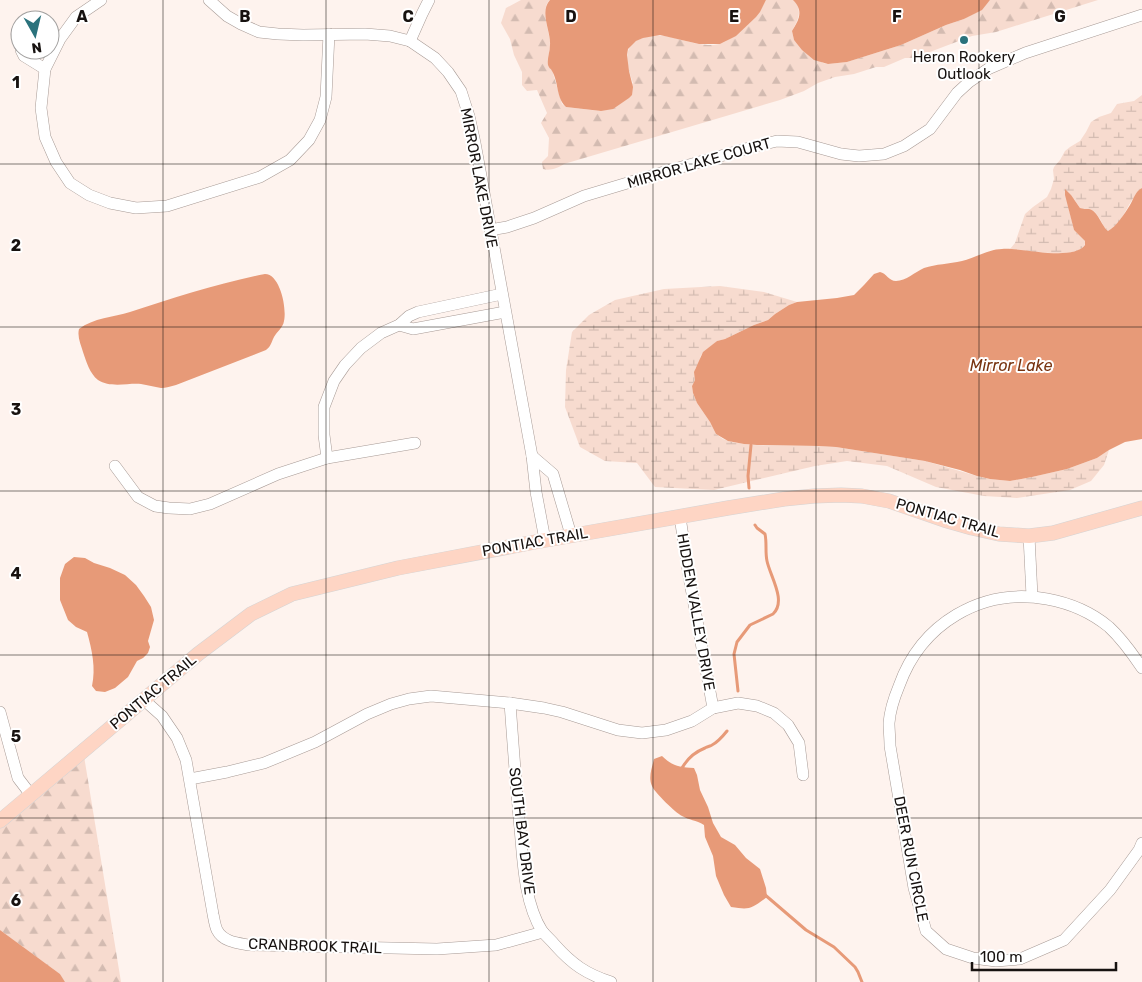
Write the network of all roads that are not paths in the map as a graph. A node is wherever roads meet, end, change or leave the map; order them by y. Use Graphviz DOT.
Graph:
graph roads {
  1 [pos="101,0"];
  2 [pos="209,0"];
  3 [pos="429,0"];
  4 [pos="1142,15"];
  5 [pos="60,33"];
  6 [pos="329,34"];
  7 [pos="410,41"];
  8 [pos="30,60"];
  9 [pos="48,60"];
  10 [pos="45,69"];
  11 [pos="490,230"];
  12 [pos="502,294"];
  13 [pos="439,307"];
  14 [pos="505,312"];
  15 [pos="442,324"];
  16 [pos="399,325"];
  17 [pos="415,443"];
  18 [pos="532,456"];
  19 [pos="327,458"];
  20 [pos="115,466"];
  21 [pos="1142,508"];
  22 [pos="680,517"];
  23 [pos="571,536"];
  24 [pos="1029,536"];
  25 [pos="545,540"];
  26 [pos="1032,596"];
  27 [pos="1142,668"];
  28 [pos="144,700"];
  29 [pos="510,703"];
  30 [pos="712,708"];
  31 [pos="0,712"];
  32 [pos="803,775"];
  33 [pos="190,779"];
  34 [pos="31,795"];
  35 [pos="0,821"];
  36 [pos="1142,843"];
  37 [pos="543,932"];
  38 [pos="611,982"];
  1 -- 5 [label="street"];
  2 -- 6 [label="street, MIRROR LAKE DRIVE"];
  3 -- 7 [label="street"];
  4 -- 11 [label="street, MIRROR LAKE COURT"];
  6 -- 7 [label="street, MIRROR LAKE DRIVE"];
  6 -- 10 [label="street"];
  7 -- 11 [label="street, MIRROR LAKE DRIVE"];
  8 -- 10 [label="street"];
  9 -- 10 [label="street"];
  11 -- 12 [label="street, MIRROR LAKE DRIVE"];
  12 -- 13 [label="street"];
  12 -- 14 [label="street, MIRROR LAKE DRIVE"];
  13 -- 15 [label="street"];
  13 -- 16 [label="street"];
  14 -- 15 [label="street"];
  14 -- 18 [label="street, MIRROR LAKE DRIVE"];
  15 -- 16 [label="street"];
  16 -- 19 [label="street"];
  17 -- 19 [label="street"];
  18 -- 23 [label="street"];
  18 -- 25 [label="street, MIRROR LAKE DRIVE"];
  19 -- 20 [label="street"];
  21 -- 24 [label="main road, PONTIAC TRAIL"];
  22 -- 23 [label="main road, PONTIAC TRAIL"];
  22 -- 24 [label="main road, PONTIAC TRAIL"];
  22 -- 30 [label="street, HIDDEN VALLEY DRIVE"];
  23 -- 25 [label="main road, PONTIAC TRAIL"];
  24 -- 26 [label="street"];
  25 -- 28 [label="main road, PONTIAC TRAIL"];
  26 -- 27 [label="street, DEER RUN CIRCLE"];
  26 -- 36 [label="street, DEER RUN CIRCLE"];
  28 -- 33 [label="street, CRANBROOK TRAIL"];
  28 -- 34 [label="main road, PONTIAC TRAIL"];
  29 -- 30 [label="street"];
  29 -- 33 [label="street"];
  29 -- 37 [label="street, SOUTH BAY DRIVE"];
  30 -- 32 [label="street"];
  31 -- 34 [label="street"];
  33 -- 37 [label="street, CRANBROOK TRAIL"];
  34 -- 35 [label="main road, PONTIAC TRAIL"];
  37 -- 38 [label="street, SOUTH BAY DRIVE"];
}
